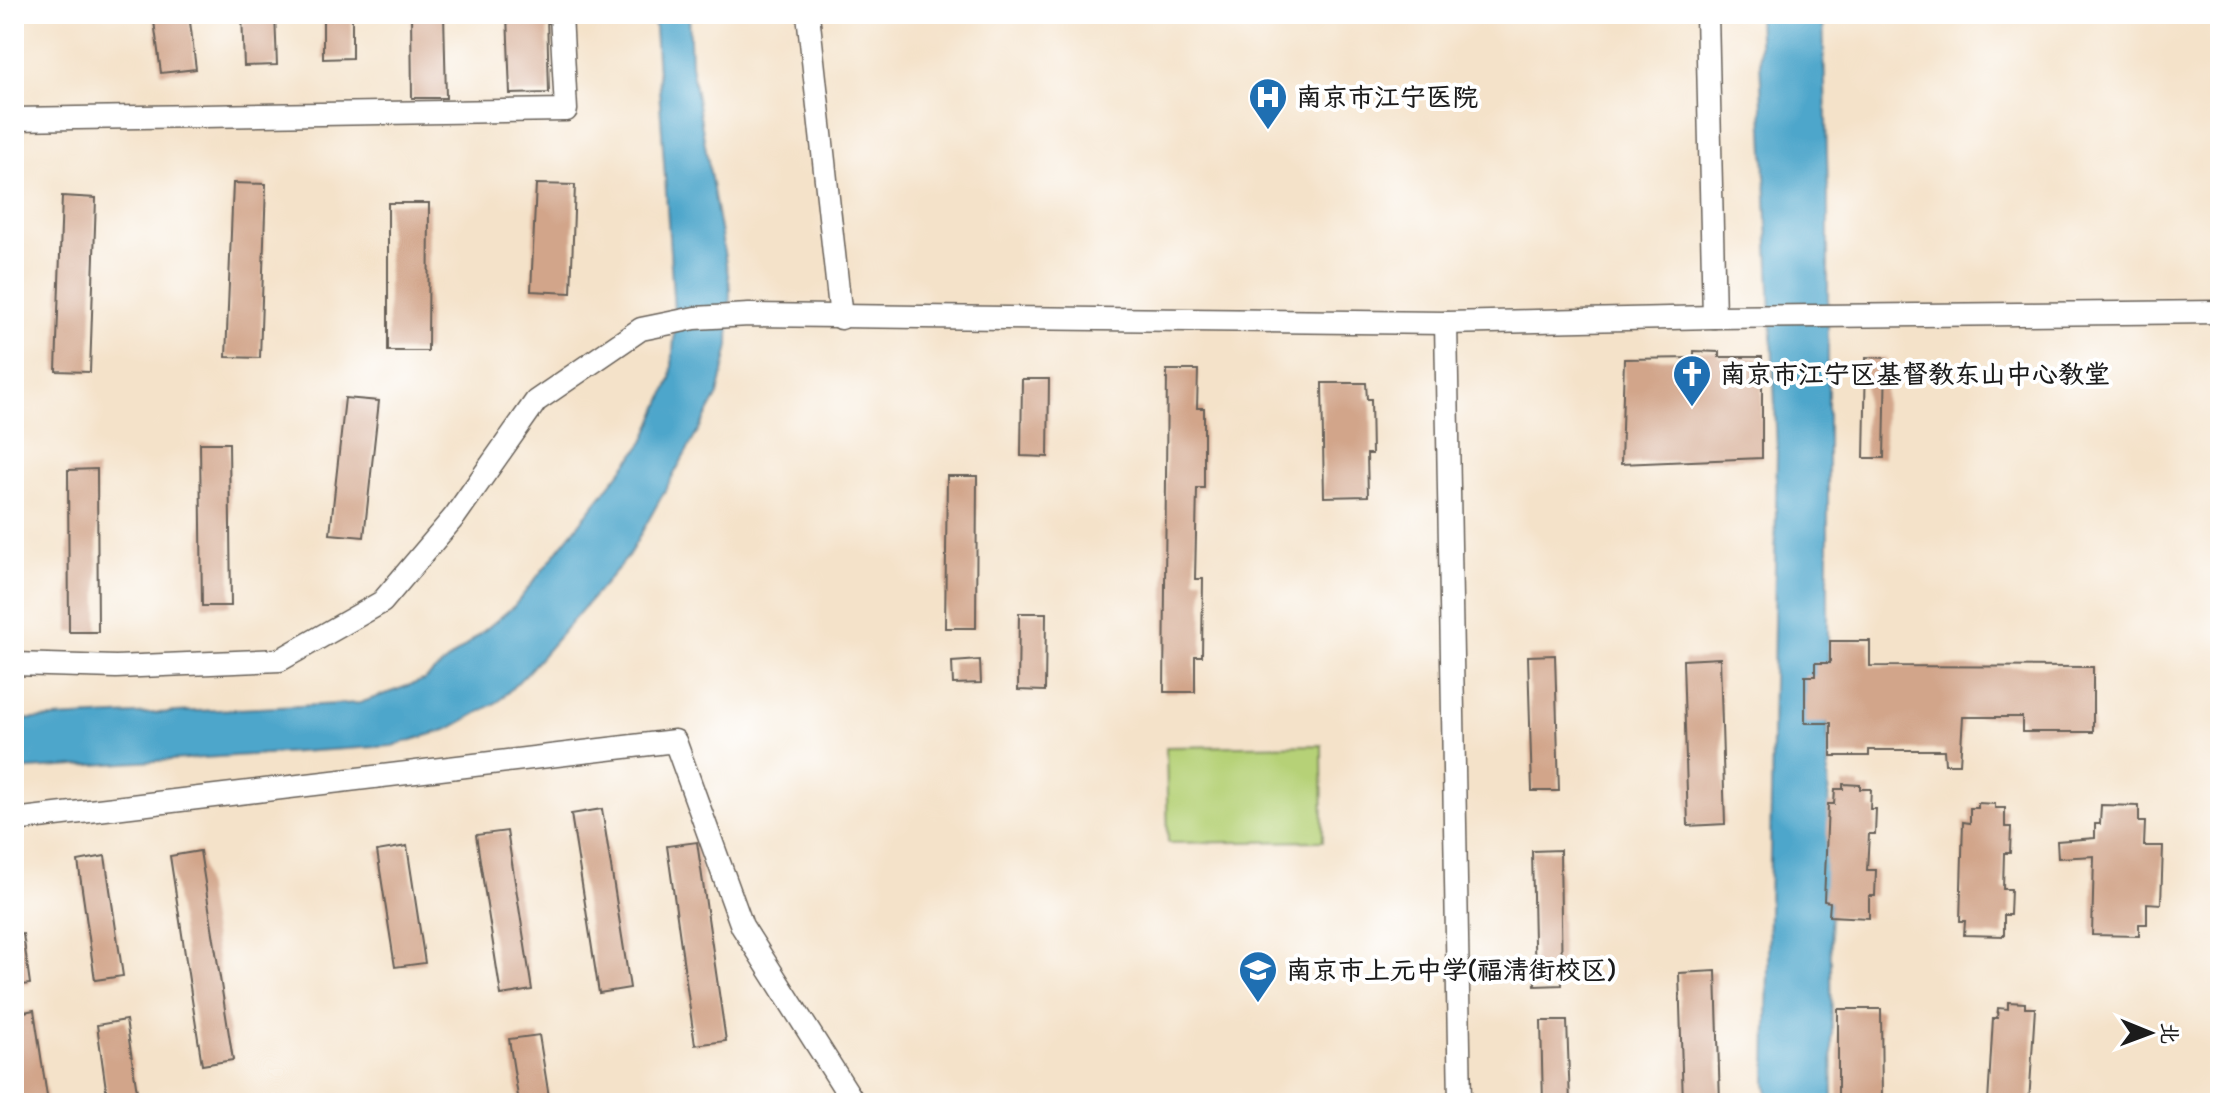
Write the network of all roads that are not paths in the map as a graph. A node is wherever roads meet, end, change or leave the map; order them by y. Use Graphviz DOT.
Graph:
graph roads {
  1 [pos="561,14"];
  2 [pos="808,14"];
  3 [pos="1707,14"];
  4 [pos="14,119"];
  5 [pos="2220,312"];
  6 [pos="1714,317"];
  7 [pos="841,318"];
  8 [pos="1446,323"];
  9 [pos="14,664"];
  10 [pos="14,820"];
  11 [pos="854,1103"];
  12 [pos="1460,1103"];
  1 -- 4 [label="street"];
  2 -- 7 [label="street"];
  3 -- 6 [label="street"];
  5 -- 6 [label="street"];
  6 -- 8 [label="street"];
  7 -- 8 [label="street"];
  7 -- 9 [label="street"];
  8 -- 12 [label="street"];
  10 -- 11 [label="street"];
}
